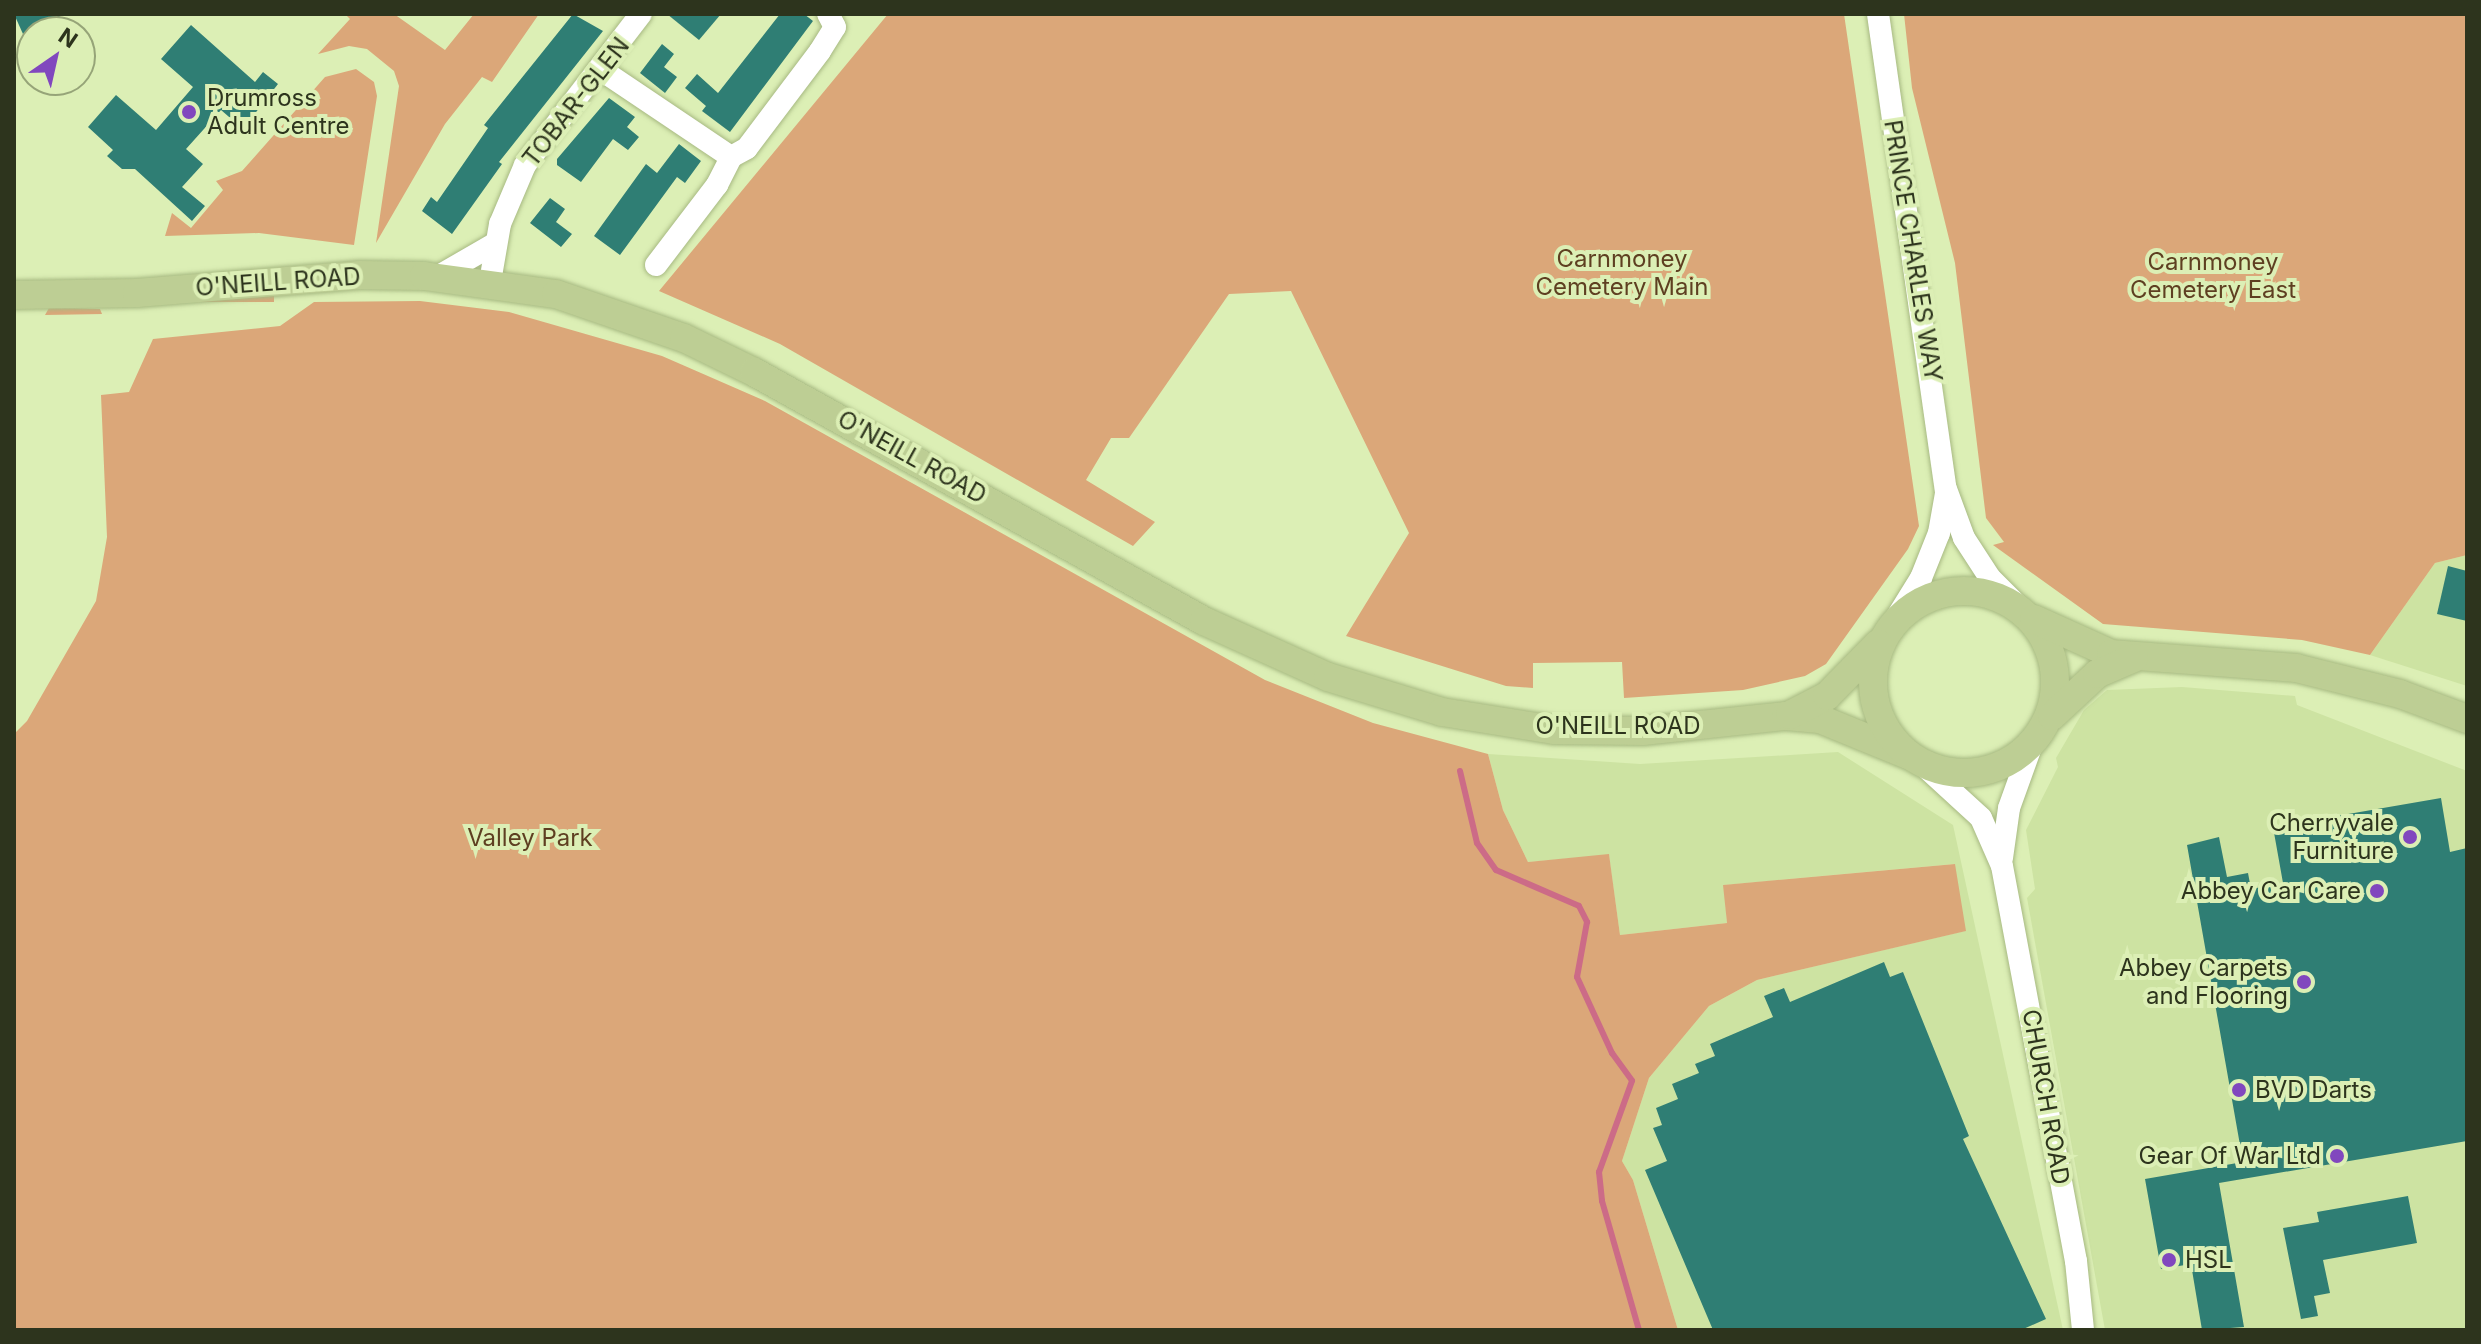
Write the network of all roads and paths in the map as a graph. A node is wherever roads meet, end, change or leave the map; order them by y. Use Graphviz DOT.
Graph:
graph roads {
  1 [pos="641,14"];
  2 [pos="828,14"];
  3 [pos="1878,14"];
  4 [pos="600,69"];
  5 [pos="731,157"];
  6 [pos="496,243"];
  7 [pos="656,265"];
  8 [pos="437,277"];
  9 [pos="490,282"];
  10 [pos="14,295"];
  11 [pos="1946,489"];
  12 [pos="2023,611"];
  13 [pos="1889,629"];
  14 [pos="2135,658"];
  15 [pos="1786,716"];
  16 [pos="2467,719"];
  17 [pos="2039,734"];
  18 [pos="1916,759"];
  19 [pos="2002,866"];
  20 [pos="2083,1330"];
  1 -- 4 [label="street, TOBAR-GLEN"];
  2 -- 5 [label="street"];
  3 -- 11 [label="street, PRINCE CHARLES WAY"];
  4 -- 5 [label="street"];
  4 -- 6 [label="street, TOBAR-GLEN"];
  5 -- 7 [label="street"];
  6 -- 8 [label="street"];
  6 -- 9 [label="street, TOBAR-GLEN"];
  8 -- 9 [label="main road, O'NEILL ROAD"];
  8 -- 10 [label="main road, O'NEILL ROAD"];
  9 -- 15 [label="main road, O'NEILL ROAD"];
  11 -- 12 [label="street, PRINCE CHARLES WAY"];
  11 -- 13 [label="street, PRINCE CHARLES WAY"];
  12 -- 13 [label="main road"];
  12 -- 14 [label="main road"];
  12 -- 17 [label="main road"];
  13 -- 15 [label="main road, O'NEILL ROAD"];
  13 -- 18 [label="main road"];
  14 -- 16 [label="main road"];
  14 -- 17 [label="main road"];
  15 -- 18 [label="main road, O'NEILL ROAD"];
  17 -- 18 [label="main road"];
  17 -- 19 [label="street, CHURCH ROAD"];
  18 -- 19 [label="street, CHURCH ROAD"];
  19 -- 20 [label="street, CHURCH ROAD"];
}
